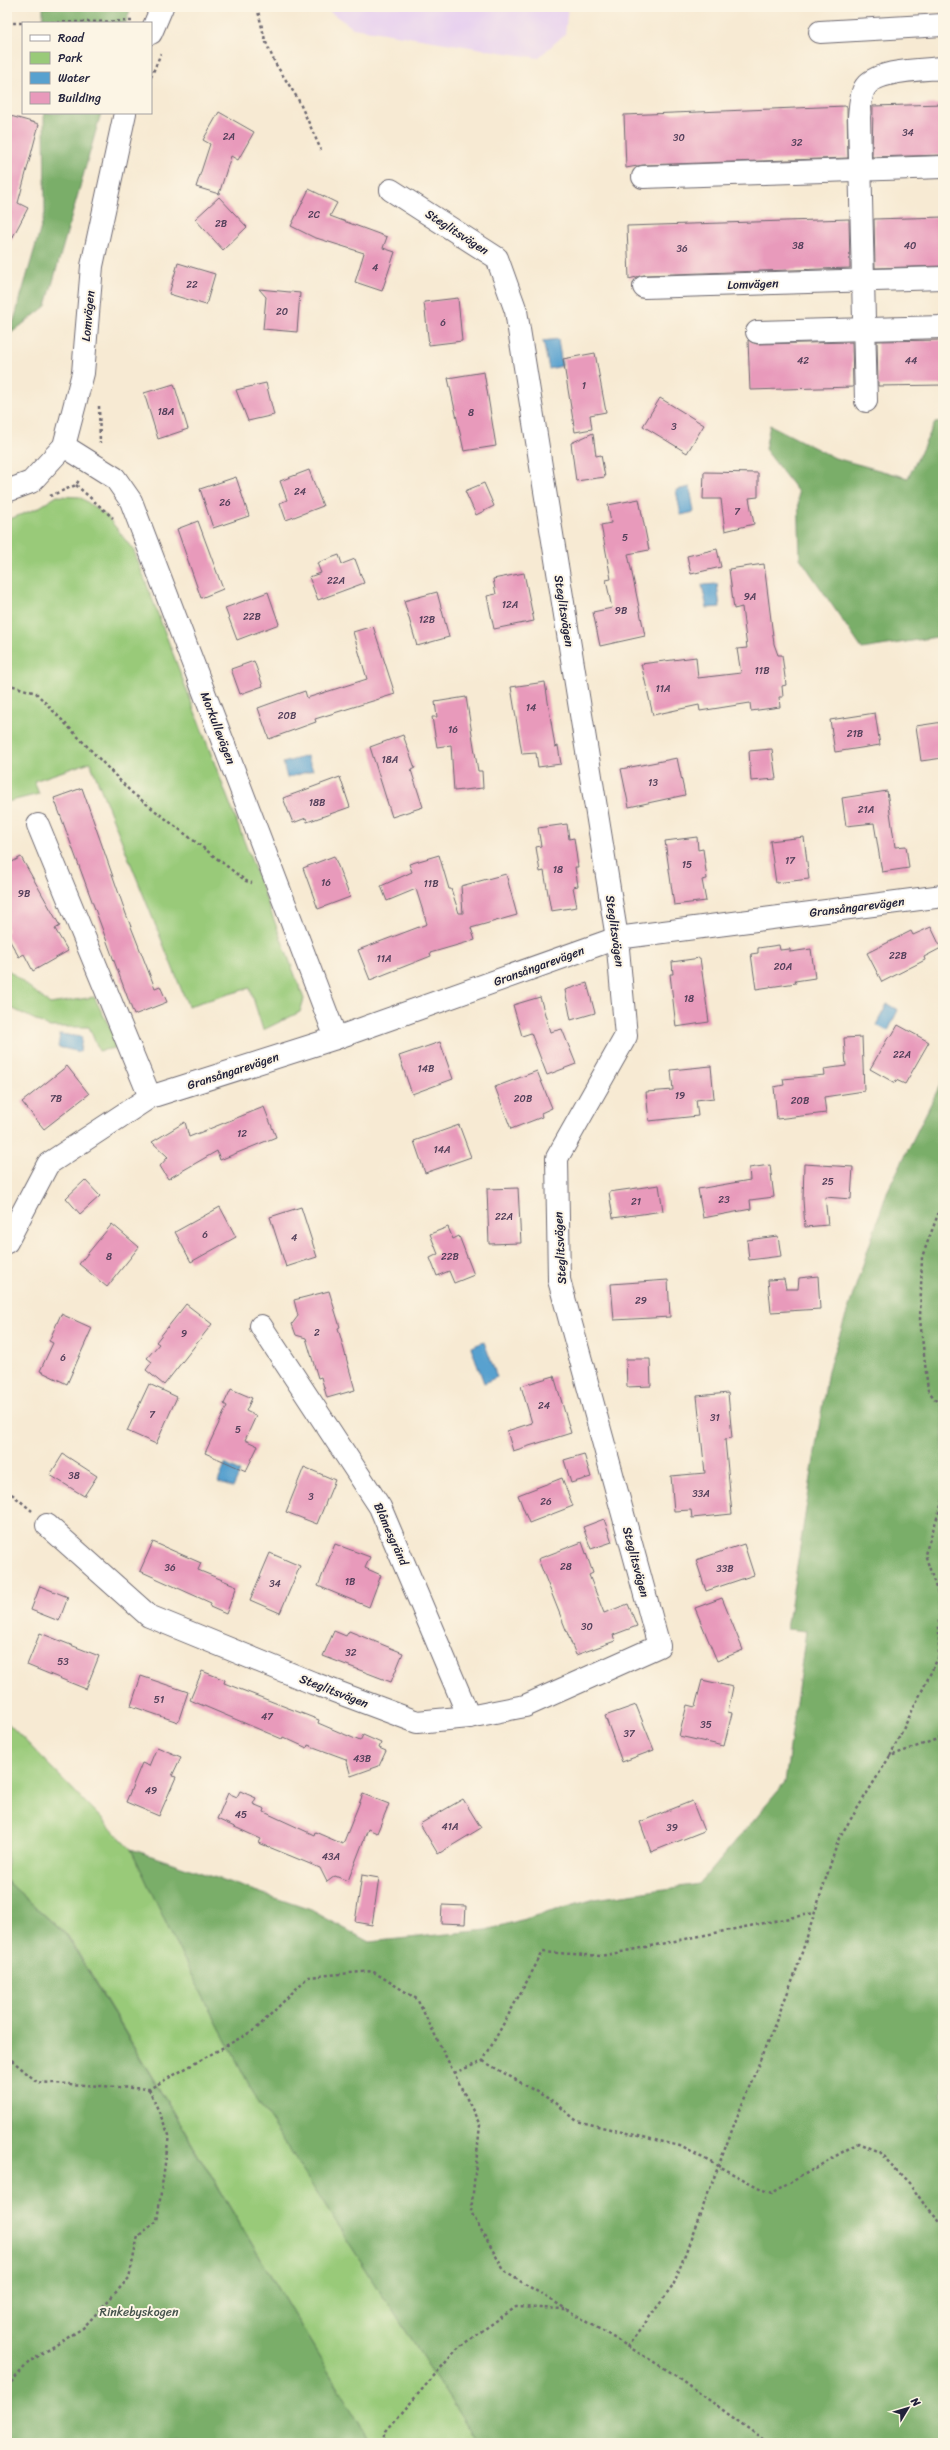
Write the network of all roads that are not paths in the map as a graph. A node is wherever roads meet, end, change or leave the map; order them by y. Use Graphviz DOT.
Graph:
graph roads {
  1 [pos="162,7"];
  2 [pos="148,22"];
  3 [pos="943,25"];
  4 [pos="820,32"];
  5 [pos="943,68"];
  6 [pos="125,114"];
  7 [pos="943,168"];
  8 [pos="860,169"];
  9 [pos="643,177"];
  10 [pos="391,190"];
  11 [pos="943,278"];
  12 [pos="863,280"];
  13 [pos="644,287"];
  14 [pos="943,327"];
  15 [pos="864,329"];
  16 [pos="757,332"];
  17 [pos="866,401"];
  18 [pos="64,446"];
  19 [pos="7,491"];
  20 [pos="38,825"];
  21 [pos="943,896"];
  22 [pos="617,938"];
  23 [pos="336,1038"];
  24 [pos="150,1097"];
  25 [pos="7,1242"];
  26 [pos="261,1326"];
  27 [pos="47,1525"];
  28 [pos="469,1717"];
  1 -- 2 [label="street"];
  3 -- 4 [label="street"];
  5 -- 8 [label="street"];
  6 -- 18 [label="street, Lomvägen"];
  7 -- 8 [label="street"];
  8 -- 9 [label="street"];
  8 -- 12 [label="street"];
  10 -- 22 [label="street, Steglitsvägen"];
  11 -- 12 [label="street, Lomvägen"];
  12 -- 13 [label="street, Lomvägen"];
  12 -- 15 [label="street"];
  14 -- 15 [label="street"];
  15 -- 16 [label="street"];
  15 -- 17 [label="street"];
  18 -- 19 [label="street, Lomvägen"];
  18 -- 23 [label="street, Morkullevägen"];
  20 -- 24 [label="street"];
  21 -- 22 [label="street, Gransångarevägen"];
  22 -- 23 [label="street, Gransångarevägen"];
  22 -- 28 [label="street, Steglitsvägen"];
  23 -- 24 [label="street, Gransångarevägen"];
  24 -- 25 [label="street, Gransångarevägen"];
  26 -- 28 [label="street, Blåmesgränd"];
  27 -- 28 [label="street, Steglitsvägen"];
}
